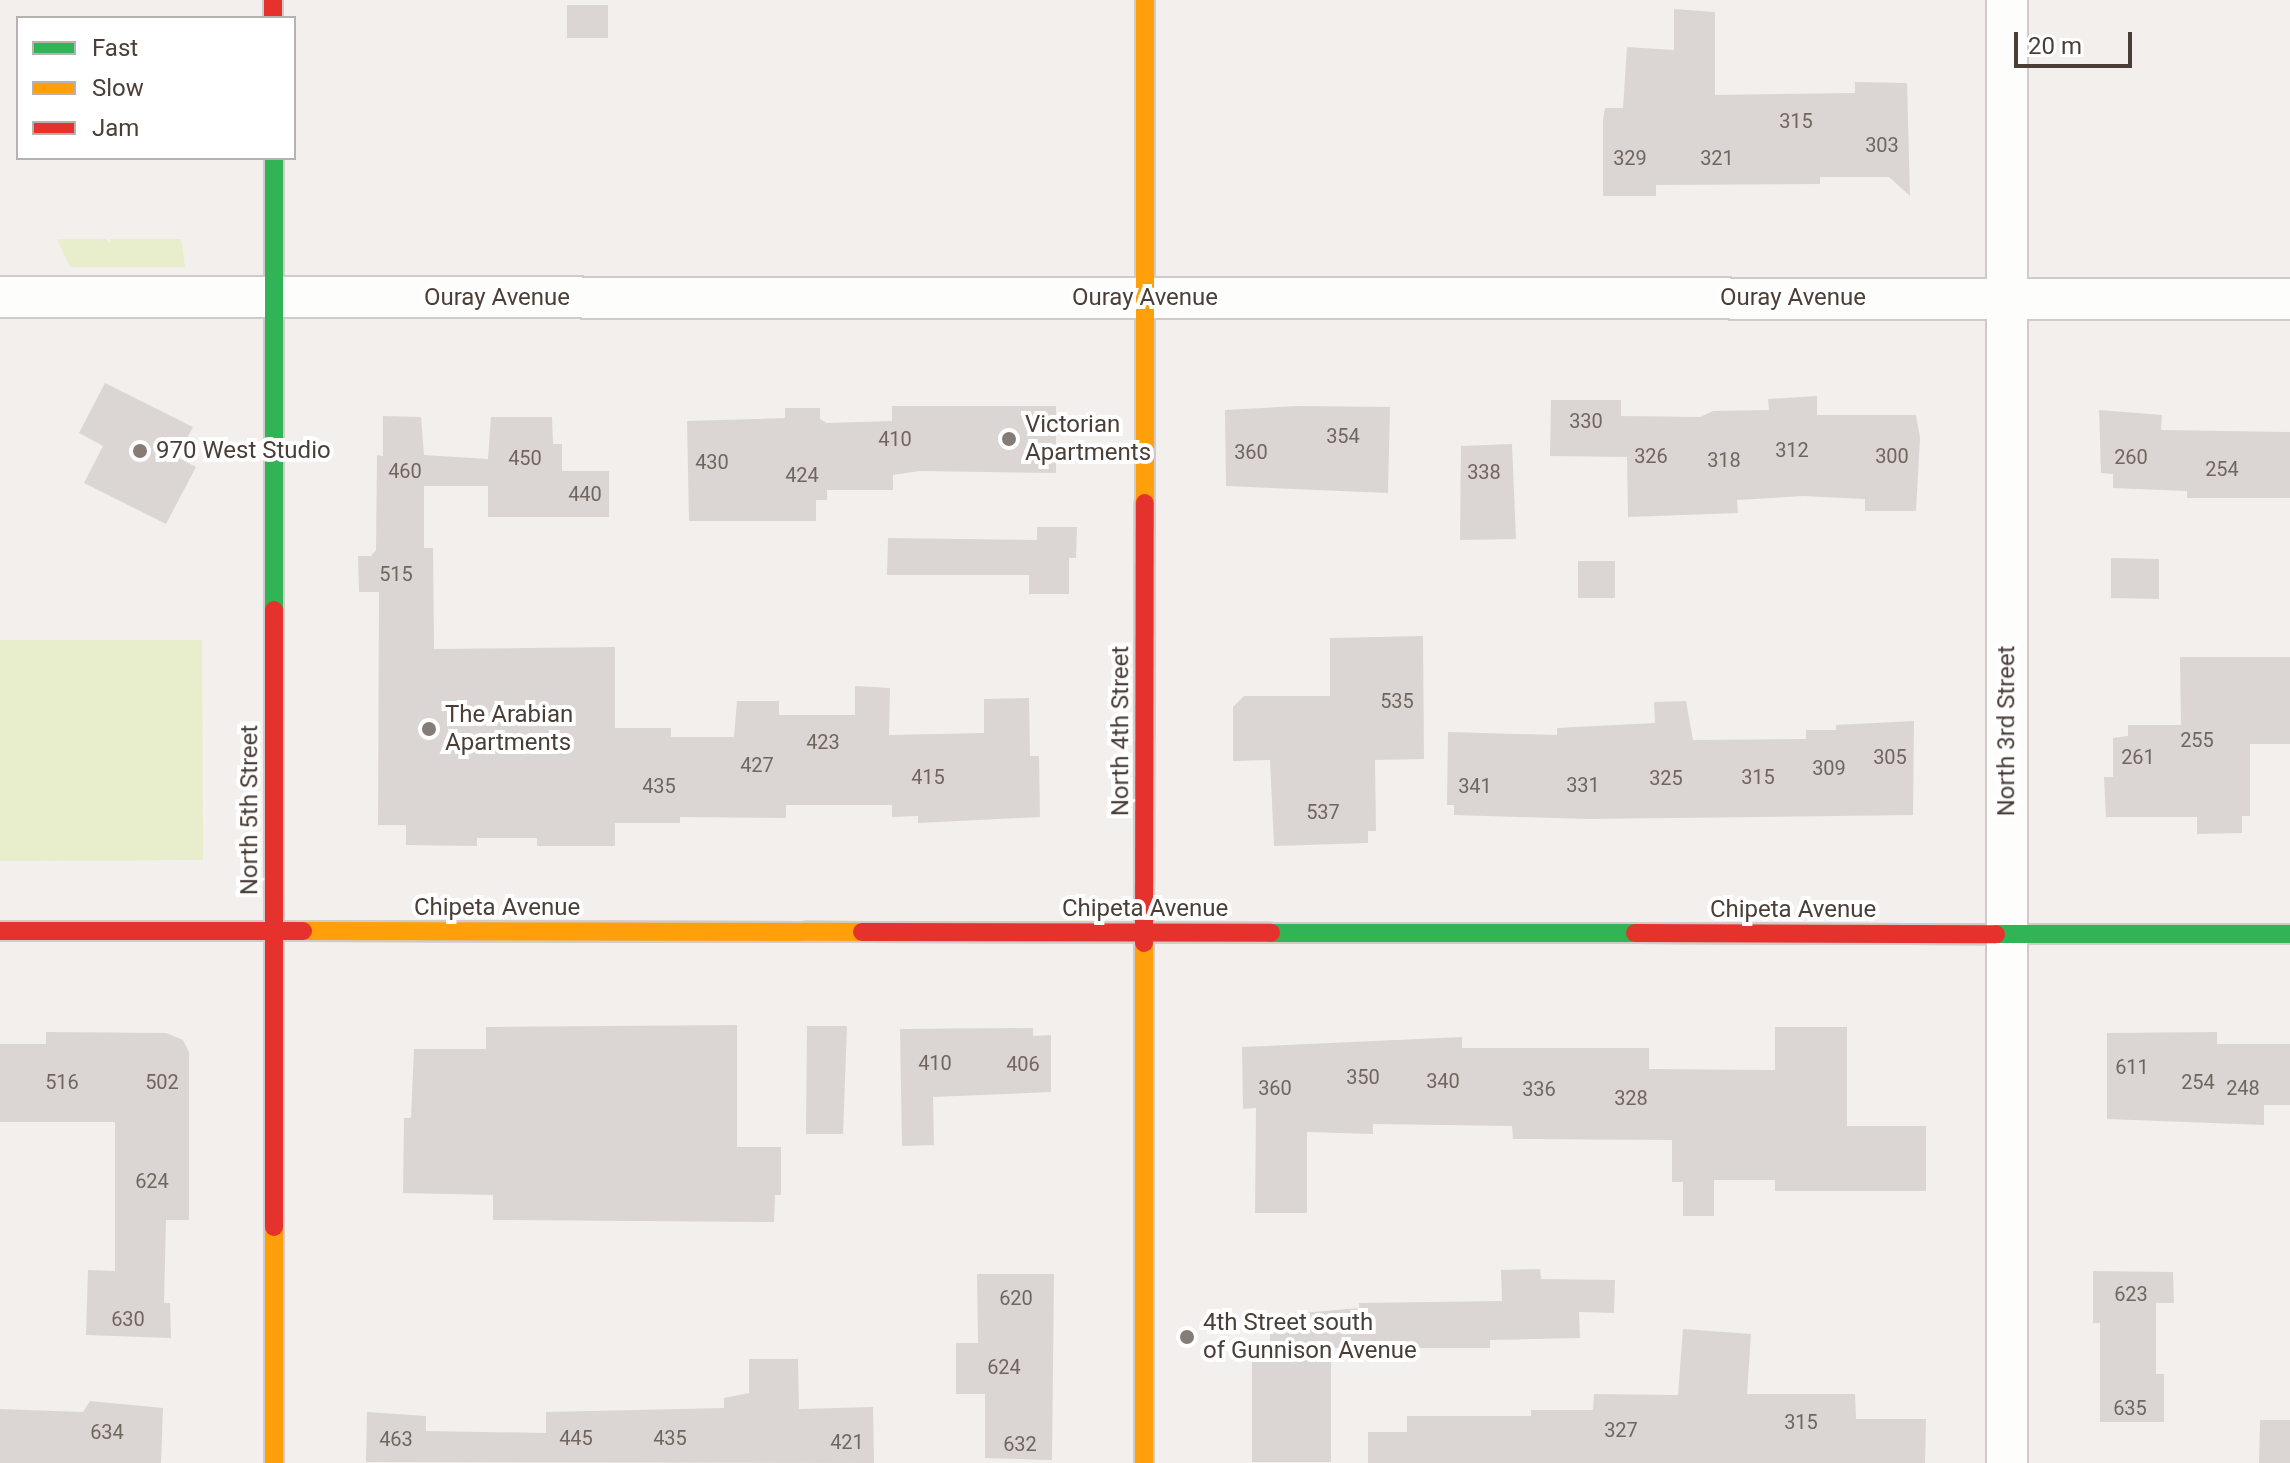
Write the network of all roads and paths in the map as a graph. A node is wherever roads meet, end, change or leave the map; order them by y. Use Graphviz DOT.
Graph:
graph roads {
  1 [pos="1145,0"];
  2 [pos="2007,0"];
  3 [pos="274,160"];
  4 [pos="0,297"];
  5 [pos="274,298"];
  6 [pos="1146,298"];
  7 [pos="2007,298"];
  8 [pos="2290,299"];
  9 [pos="0,931"];
  10 [pos="273,932"];
  11 [pos="1145,933"];
  12 [pos="2007,934"];
  13 [pos="2290,934"];
  14 [pos="274,1463"];
  15 [pos="1144,1463"];
  16 [pos="2007,1463"];
  1 -- 6 [label="street, North 4th Street"];
  2 -- 7 [label="street, North 3rd Street"];
  3 -- 5 [label="street, North 5th Street"];
  4 -- 5 [label="street, Ouray Avenue"];
  5 -- 6 [label="street, Ouray Avenue"];
  5 -- 10 [label="street, North 5th Street"];
  6 -- 7 [label="street, Ouray Avenue"];
  6 -- 11 [label="street, North 4th Street"];
  7 -- 8 [label="street, Ouray Avenue"];
  7 -- 12 [label="street, North 3rd Street"];
  9 -- 10 [label="street, Chipeta Avenue"];
  10 -- 11 [label="street, Chipeta Avenue"];
  10 -- 14 [label="street, North 5th Street"];
  11 -- 12 [label="street, Chipeta Avenue"];
  11 -- 15 [label="street, North 4th Street"];
  12 -- 13 [label="street, Chipeta Avenue"];
  12 -- 16 [label="street, North 3rd Street"];
}
